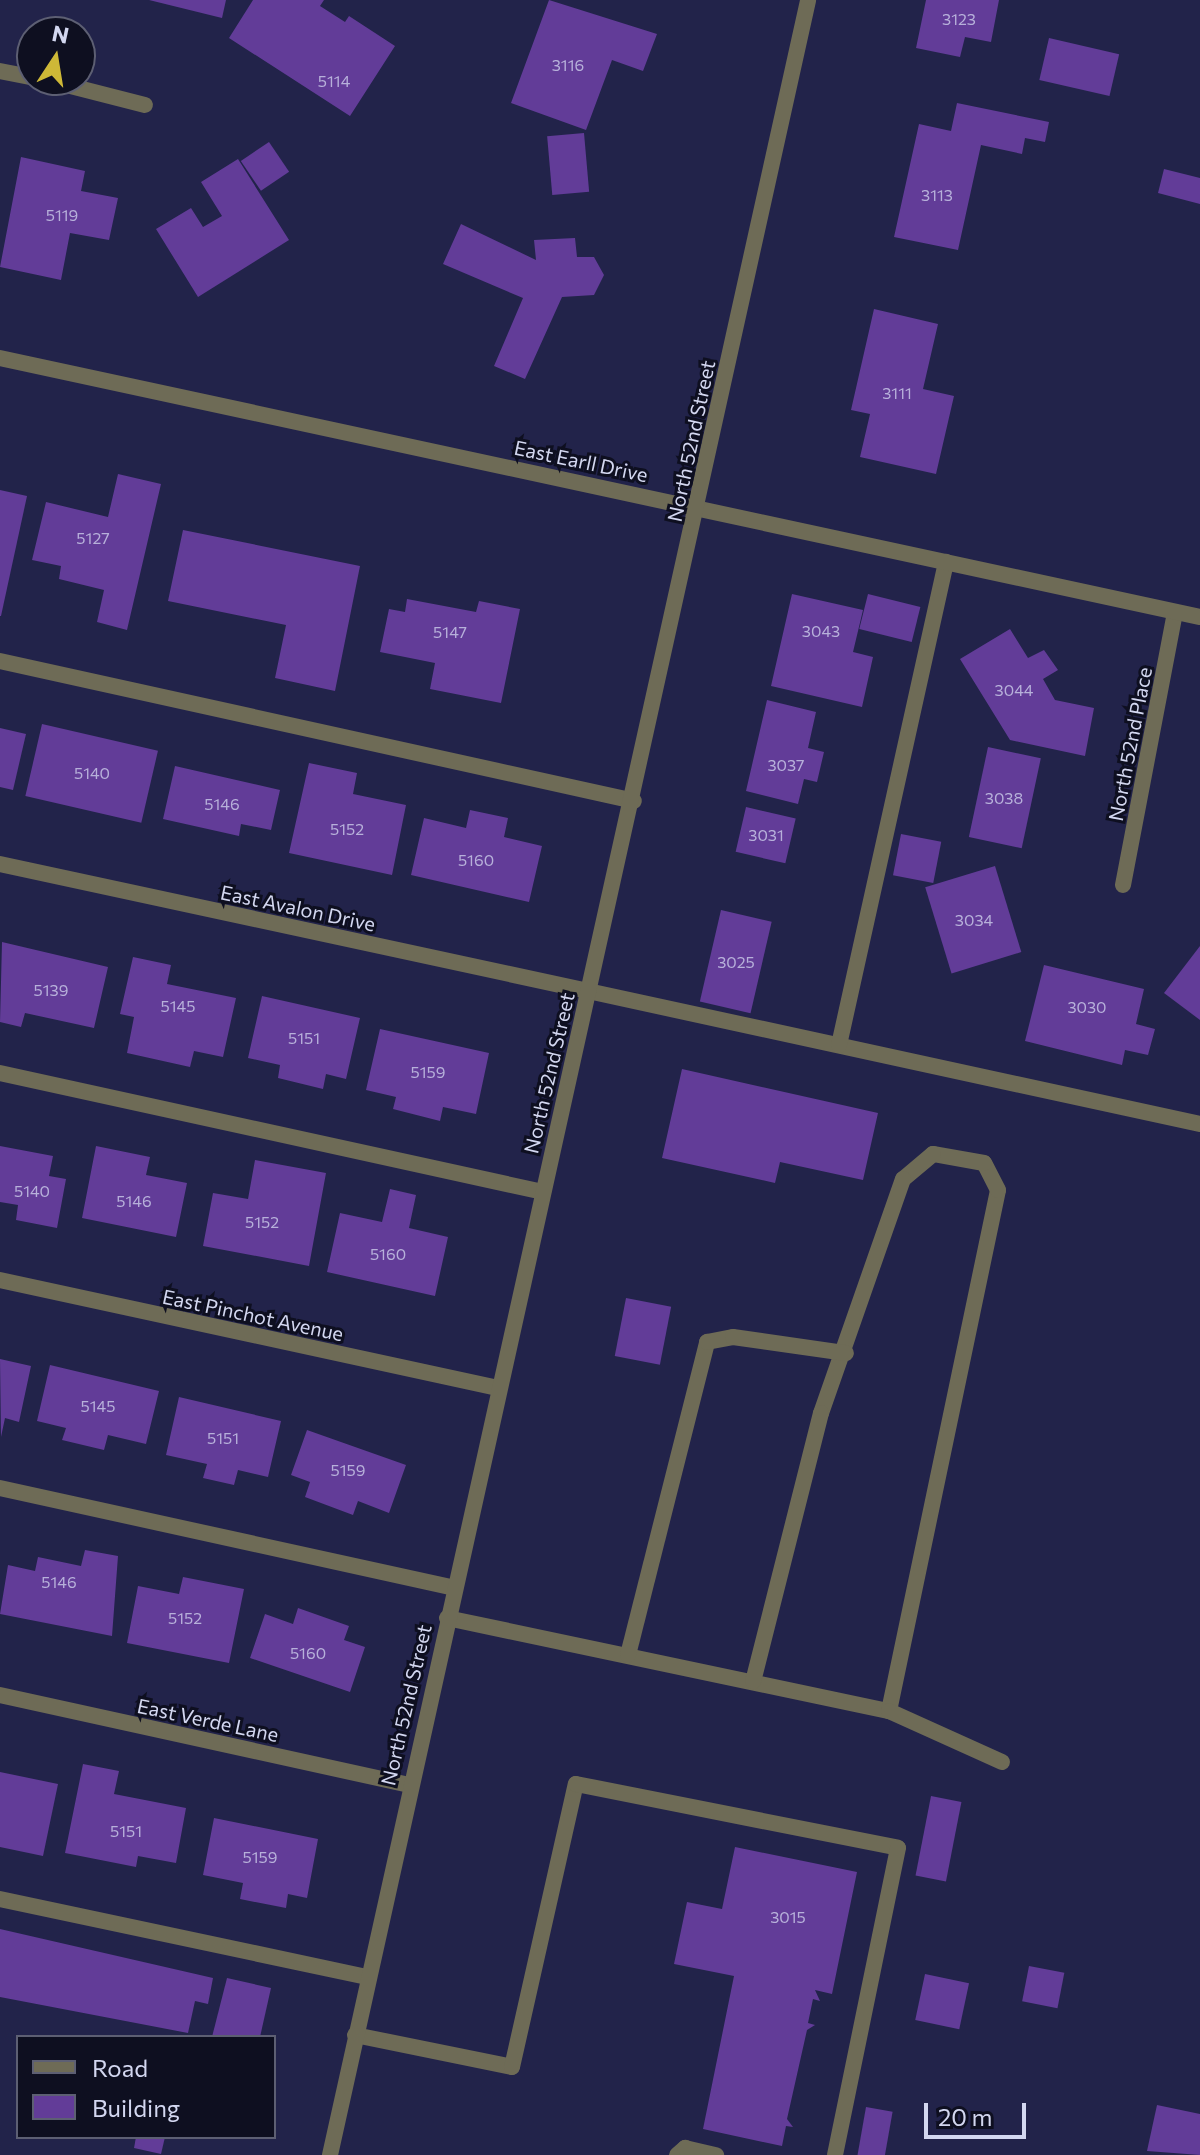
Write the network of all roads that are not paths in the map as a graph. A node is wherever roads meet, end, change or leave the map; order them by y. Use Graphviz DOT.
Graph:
graph roads {
  1 [pos="808,0"];
  2 [pos="96,92"];
  3 [pos="145,105"];
  4 [pos="0,358"];
  5 [pos="697,507"];
  6 [pos="946,562"];
  7 [pos="1175,612"];
  8 [pos="1200,617"];
  9 [pos="0,661"];
  10 [pos="634,801"];
  11 [pos="0,864"];
  12 [pos="1123,885"];
  13 [pos="588,991"];
  14 [pos="839,1045"];
  15 [pos="0,1073"];
  16 [pos="1200,1124"];
  17 [pos="543,1192"];
  18 [pos="0,1280"];
  19 [pos="846,1353"];
  20 [pos="498,1388"];
  21 [pos="0,1488"];
  22 [pos="453,1588"];
  23 [pos="447,1618"];
  24 [pos="628,1655"];
  25 [pos="753,1682"];
  26 [pos="0,1695"];
  27 [pos="889,1711"];
  28 [pos="1002,1762"];
  29 [pos="408,1785"];
  30 [pos="0,1899"];
  31 [pos="367,1977"];
  32 [pos="355,2035"];
  33 [pos="330,2155"];
  34 [pos="677,2155"];
  35 [pos="716,2155"];
  36 [pos="835,2155"];
  1 -- 5 [label="street, North 52nd Street"];
  2 -- 3 [label="street"];
  4 -- 5 [label="street, East Earll Drive"];
  5 -- 6 [label="street, East Earll Drive"];
  5 -- 10 [label="street, North 52nd Street"];
  6 -- 7 [label="street, East Earll Drive"];
  6 -- 14 [label="street"];
  7 -- 8 [label="street, East Earll Drive"];
  7 -- 12 [label="street, North 52nd Place"];
  9 -- 10 [label="street"];
  10 -- 13 [label="street, North 52nd Street"];
  11 -- 13 [label="street, East Avalon Drive"];
  13 -- 14 [label="street, East Avalon Drive"];
  13 -- 17 [label="street, North 52nd Street"];
  14 -- 16 [label="street, East Avalon Drive"];
  15 -- 17 [label="street"];
  17 -- 20 [label="street, North 52nd Street"];
  18 -- 20 [label="street, East Pinchot Avenue"];
  19 -- 24 [label="street"];
  19 -- 25 [label="street"];
  19 -- 27 [label="street"];
  20 -- 22 [label="street, North 52nd Street"];
  21 -- 22 [label="street"];
  22 -- 23 [label="street, North 52nd Street"];
  23 -- 24 [label="street"];
  23 -- 29 [label="street, North 52nd Street"];
  24 -- 25 [label="street"];
  25 -- 27 [label="street"];
  26 -- 29 [label="street, East Verde Lane"];
  27 -- 28 [label="street"];
  29 -- 31 [label="street, North 52nd Street"];
  30 -- 31 [label="street"];
  31 -- 32 [label="street, North 52nd Street"];
  32 -- 33 [label="street, North 52nd Street"];
  32 -- 36 [label="street"];
  34 -- 35 [label="street"];
}
